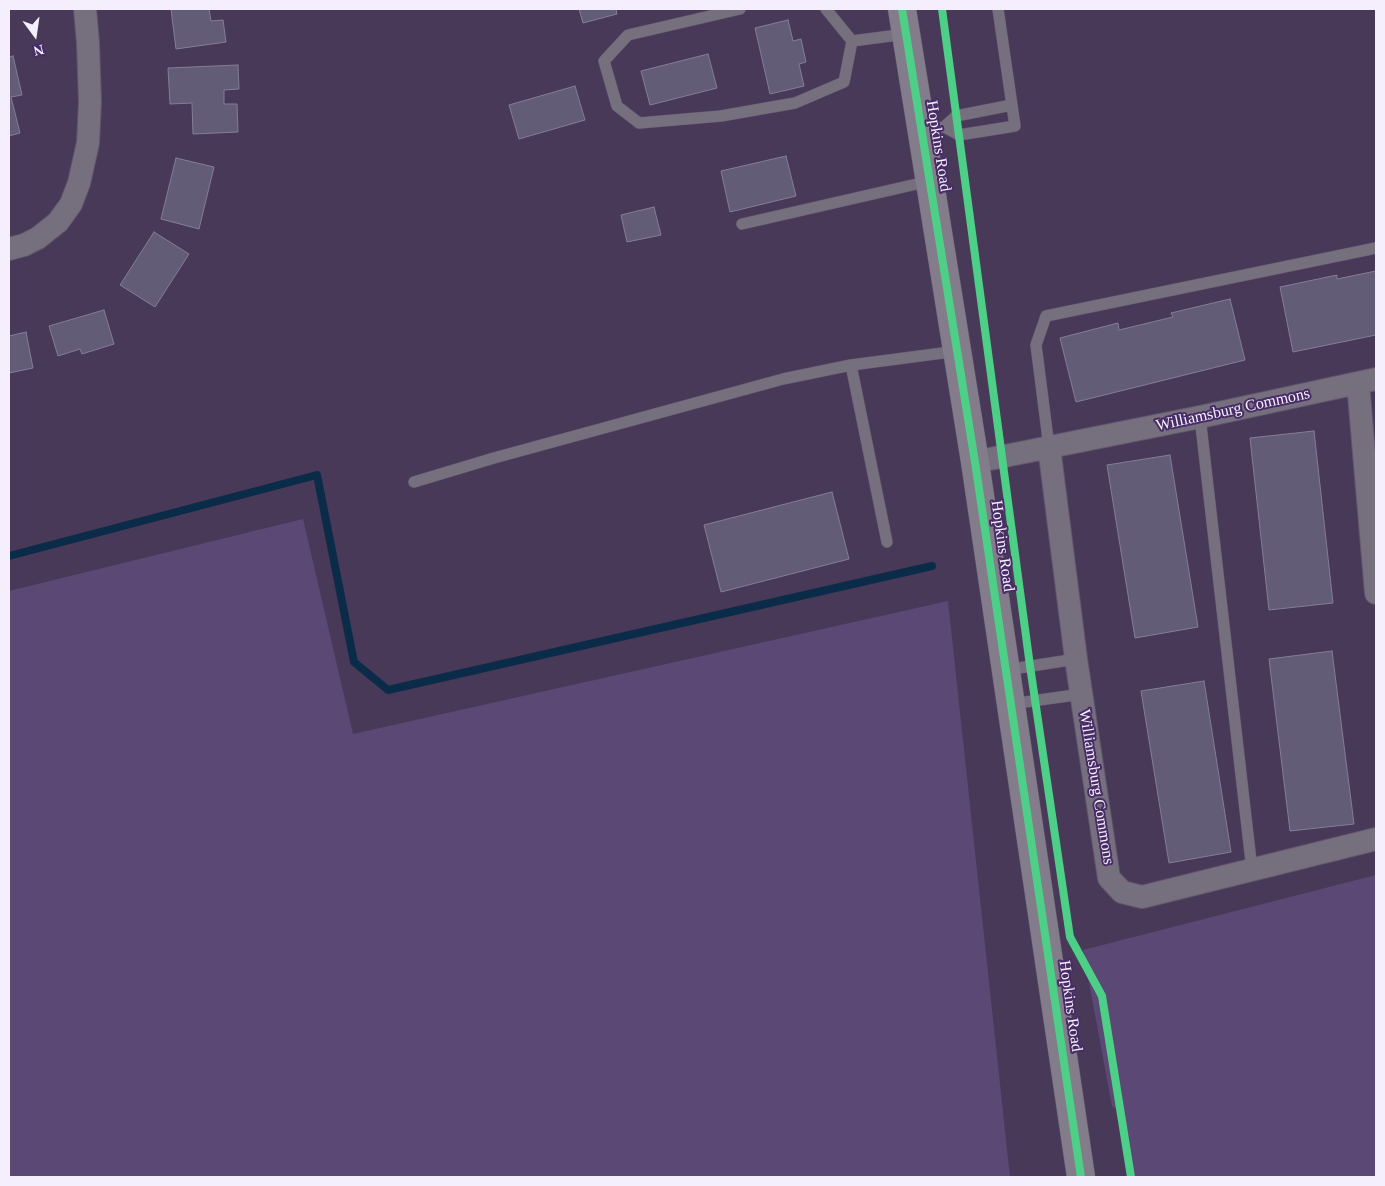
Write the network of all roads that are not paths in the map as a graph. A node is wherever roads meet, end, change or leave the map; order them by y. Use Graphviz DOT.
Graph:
graph roads {
  1 [pos="85,9"];
  2 [pos="740,9"];
  3 [pos="826,9"];
  4 [pos="998,9"];
  5 [pos="904,21"];
  6 [pos="852,41"];
  7 [pos="1012,105"];
  8 [pos="933,129"];
  9 [pos="930,181"];
  10 [pos="742,224"];
  11 [pos="1376,248"];
  12 [pos="9,249"];
  13 [pos="958,352"];
  14 [pos="851,365"];
  15 [pos="1367,381"];
  16 [pos="1200,417"];
  17 [pos="1049,447"];
  18 [pos="975,462"];
  19 [pos="414,482"];
  20 [pos="887,542"];
  21 [pos="1376,593"];
  22 [pos="1076,659"];
  23 [pos="1006,670"];
  24 [pos="1082,694"];
  25 [pos="1011,704"];
  26 [pos="1376,839"];
  27 [pos="1252,870"];
  28 [pos="1081,1177"];
  1 -- 12 [label="street"];
  2 -- 6 [label="lane"];
  3 -- 6 [label="lane"];
  4 -- 7 [label="lane"];
  5 -- 6 [label="lane"];
  5 -- 8 [label="street, Hopkins Road"];
  7 -- 8 [label="lane"];
  7 -- 8 [label="lane"];
  8 -- 9 [label="street, Hopkins Road"];
  9 -- 10 [label="lane"];
  9 -- 13 [label="street, Hopkins Road"];
  11 -- 17 [label="lane"];
  13 -- 14 [label="lane"];
  13 -- 18 [label="street, Hopkins Road"];
  14 -- 19 [label="lane"];
  14 -- 20 [label="lane"];
  15 -- 16 [label="street, Williamsburg Commons"];
  15 -- 21 [label="street, Williamsburg Commons"];
  16 -- 17 [label="street, Williamsburg Commons"];
  16 -- 27 [label="lane"];
  17 -- 18 [label="street, Williamsburg Commons"];
  17 -- 22 [label="street, Williamsburg Commons"];
  18 -- 23 [label="street, Hopkins Road"];
  22 -- 23 [label="lane"];
  22 -- 24 [label="street, Williamsburg Commons"];
  23 -- 25 [label="street, Hopkins Road"];
  24 -- 25 [label="lane"];
  24 -- 27 [label="street, Williamsburg Commons"];
  25 -- 28 [label="street, Hopkins Road"];
  26 -- 27 [label="street, Williamsburg Commons"];
}
